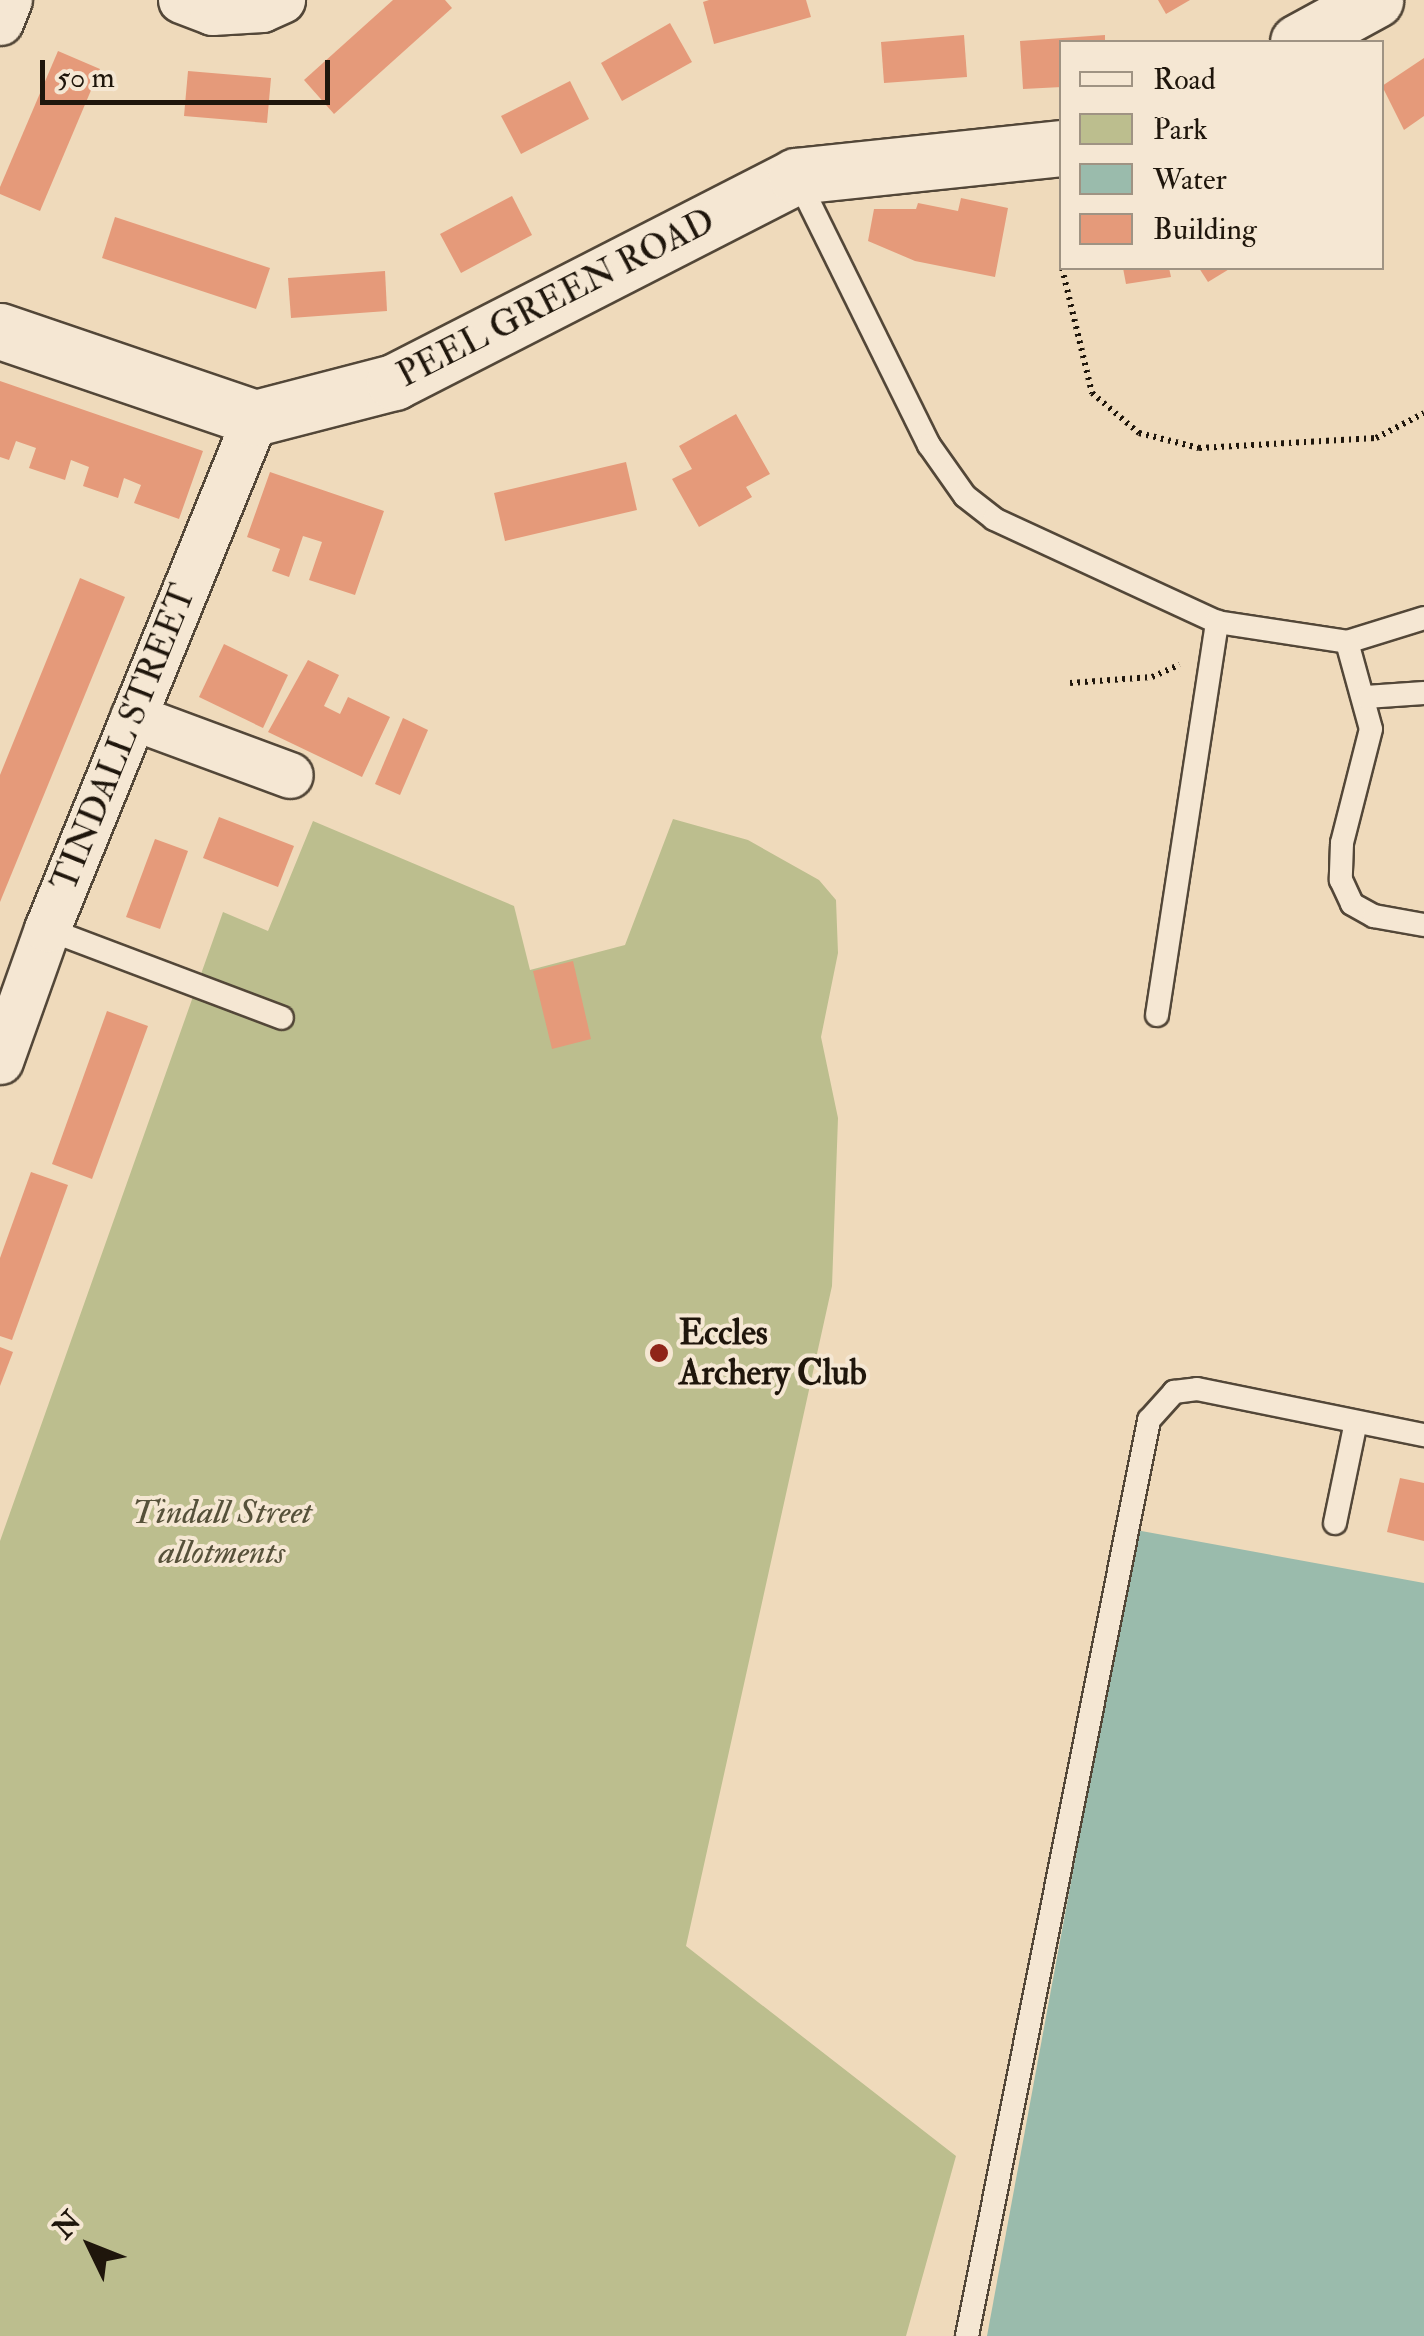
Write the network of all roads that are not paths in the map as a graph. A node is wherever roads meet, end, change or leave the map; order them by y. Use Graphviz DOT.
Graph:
graph roads {
  1 [pos="9,0"];
  2 [pos="181,0"];
  3 [pos="282,0"];
  4 [pos="1375,0"];
  5 [pos="0,22"];
  6 [pos="1302,40"];
  7 [pos="1059,148"];
  8 [pos="796,176"];
  9 [pos="0,330"];
  10 [pos="256,418"];
  11 [pos="1424,618"];
  12 [pos="1217,622"];
  13 [pos="1346,642"];
  14 [pos="1424,693"];
  15 [pos="1366,697"];
  16 [pos="133,717"];
  17 [pos="290,775"];
  18 [pos="1424,926"];
  19 [pos="47,929"];
  20 [pos="16,966"];
  21 [pos="1157,1015"];
  22 [pos="282,1018"];
  23 [pos="0,1061"];
  24 [pos="1356,1422"];
  25 [pos="1424,1435"];
  26 [pos="1336,1523"];
  27 [pos="967,2336"];
  1 -- 5 [label="street"];
  2 -- 3 [label="street"];
  4 -- 6 [label="street"];
  7 -- 8 [label="street, PEEL GREEN ROAD"];
  8 -- 10 [label="street, PEEL GREEN ROAD"];
  8 -- 12 [label="lane"];
  9 -- 10 [label="street"];
  10 -- 16 [label="street, TINDALL STREET"];
  11 -- 13 [label="lane"];
  12 -- 13 [label="lane"];
  12 -- 21 [label="lane"];
  13 -- 15 [label="lane"];
  14 -- 15 [label="lane"];
  15 -- 18 [label="lane"];
  16 -- 17 [label="street"];
  16 -- 19 [label="street, TINDALL STREET"];
  19 -- 20 [label="street, TINDALL STREET"];
  19 -- 22 [label="lane"];
  20 -- 23 [label="street, TINDALL STREET"];
  24 -- 25 [label="lane"];
  24 -- 26 [label="lane"];
  24 -- 27 [label="lane"];
}
